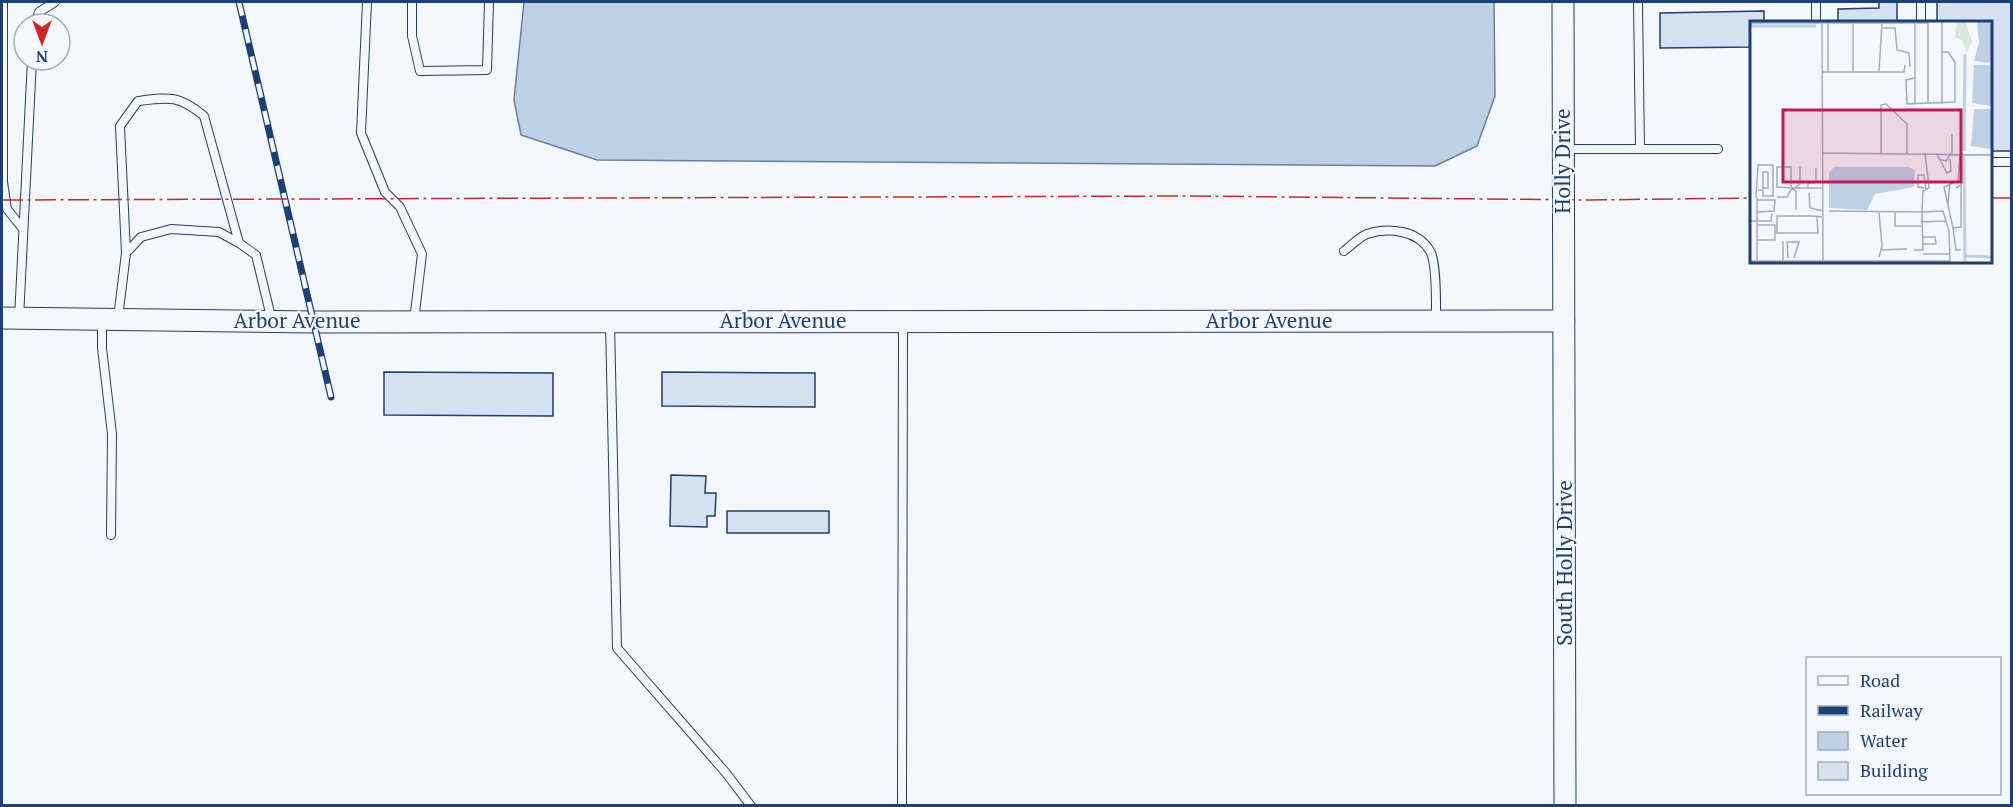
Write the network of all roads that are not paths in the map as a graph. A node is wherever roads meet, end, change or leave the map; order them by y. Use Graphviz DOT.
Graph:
graph roads {
  1 [pos="3,2"];
  2 [pos="54,2"];
  3 [pos="367,2"];
  4 [pos="412,2"];
  5 [pos="489,2"];
  6 [pos="1563,2"];
  7 [pos="1638,2"];
  8 [pos="1816,2"];
  9 [pos="1921,2"];
  10 [pos="39,12"];
  11 [pos="1816,21"];
  12 [pos="1921,21"];
  13 [pos="31,72"];
  14 [pos="1563,149"];
  15 [pos="1640,149"];
  16 [pos="1718,149"];
  17 [pos="1992,162"];
  18 [pos="2012,162"];
  19 [pos="23,229"];
  20 [pos="239,243"];
  21 [pos="1344,251"];
  22 [pos="126,253"];
  23 [pos="10,318"];
  24 [pos="110,320"];
  25 [pos="273,321"];
  26 [pos="610,321"];
  27 [pos="903,321"];
  28 [pos="1436,321"];
  29 [pos="1564,321"];
  30 [pos="414,322"];
  31 [pos="111,535"];
  32 [pos="751,806"];
  33 [pos="902,806"];
  34 [pos="1565,806"];
  1 -- 19 [label="lane"];
  2 -- 10 [label="lane"];
  3 -- 30 [label="lane"];
  4 -- 5 [label="lane"];
  6 -- 14 [label="street, Holly Drive"];
  7 -- 15 [label="lane"];
  8 -- 11 [label="lane"];
  9 -- 12 [label="lane"];
  13 -- 19 [label="lane"];
  14 -- 15 [label="lane"];
  14 -- 29 [label="street, Holly Drive"];
  15 -- 16 [label="lane"];
  17 -- 18 [label="lane"];
  19 -- 23 [label="lane"];
  20 -- 22 [label="lane"];
  20 -- 22 [label="lane"];
  20 -- 25 [label="lane"];
  21 -- 28 [label="lane"];
  22 -- 24 [label="lane"];
  23 -- 24 [label="street, Arbor Avenue"];
  24 -- 25 [label="street, Arbor Avenue"];
  24 -- 31 [label="lane"];
  25 -- 30 [label="street, Arbor Avenue"];
  26 -- 27 [label="street, Arbor Avenue"];
  26 -- 30 [label="street, Arbor Avenue"];
  26 -- 32 [label="lane"];
  27 -- 28 [label="street, Arbor Avenue"];
  27 -- 33 [label="lane"];
  28 -- 29 [label="street, Arbor Avenue"];
  29 -- 34 [label="street, South Holly Drive"];
}
